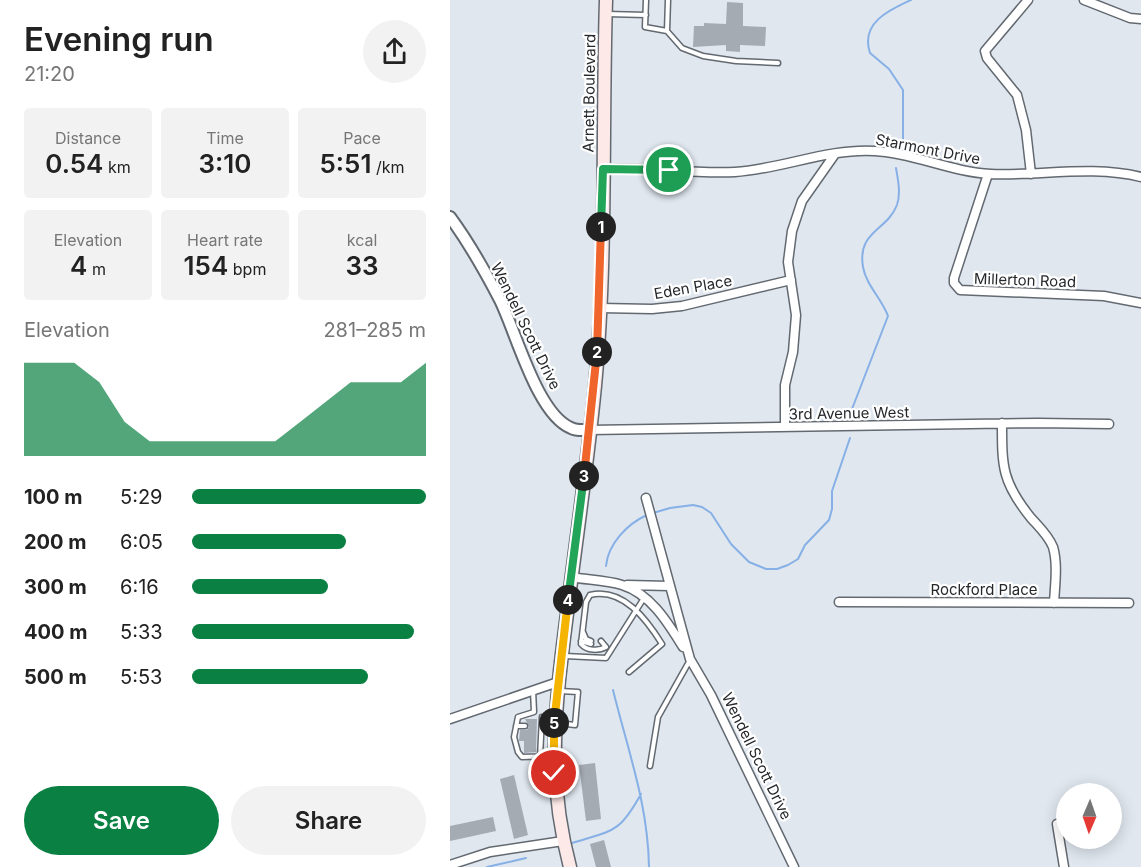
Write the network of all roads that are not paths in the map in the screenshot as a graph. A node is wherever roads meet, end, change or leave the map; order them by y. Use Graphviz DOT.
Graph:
graph roads {
  1 [pos="606,0"];
  2 [pos="646,0"];
  3 [pos="668,0"];
  4 [pos="1028,0"];
  5 [pos="1084,0"];
  6 [pos="605,14"];
  7 [pos="646,15"];
  8 [pos="1141,20"];
  9 [pos="667,31"];
  10 [pos="778,63"];
  11 [pos="835,154"];
  12 [pos="603,169"];
  13 [pos="988,174"];
  14 [pos="1031,174"];
  15 [pos="1141,177"];
  16 [pos="450,217"];
  17 [pos="791,280"];
  18 [pos="1141,303"];
  19 [pos="600,308"];
  20 [pos="1002,423"];
  21 [pos="1109,424"];
  22 [pos="785,428"];
  23 [pos="589,430"];
  24 [pos="647,501"];
  25 [pos="571,577"];
  26 [pos="622,585"];
  27 [pos="669,586"];
  28 [pos="644,597"];
  29 [pos="839,602"];
  30 [pos="1054,603"];
  31 [pos="1129,603"];
  32 [pos="636,610"];
  33 [pos="583,631"];
  34 [pos="581,641"];
  35 [pos="601,643"];
  36 [pos="606,647"];
  37 [pos="612,649"];
  38 [pos="561,655"];
  39 [pos="690,659"];
  40 [pos="629,672"];
  41 [pos="557,686"];
  42 [pos="533,690"];
  43 [pos="534,712"];
  44 [pos="451,717"];
  45 [pos="550,719"];
  46 [pos="516,726"];
  47 [pos="525,726"];
  48 [pos="516,746"];
  49 [pos="524,746"];
  50 [pos="553,756"];
  51 [pos="540,757"];
  52 [pos="650,766"];
  53 [pos="562,841"];
  54 [pos="1061,849"];
  55 [pos="450,865"];
  56 [pos="570,867"];
  57 [pos="794,867"];
  58 [pos="1064,867"];
  1 -- 6 [label="main road, Arnett Boulevard"];
  2 -- 7 [label="lane"];
  3 -- 9 [label="lane"];
  4 -- 14 [label="street"];
  5 -- 8 [label="street"];
  6 -- 7 [label="lane"];
  6 -- 12 [label="main road, Arnett Boulevard"];
  7 -- 9 [label="lane"];
  9 -- 10 [label="lane"];
  11 -- 12 [label="street, Starmont Drive"];
  11 -- 13 [label="street, Starmont Drive"];
  11 -- 17 [label="street"];
  12 -- 19 [label="main road, Arnett Boulevard"];
  13 -- 14 [label="street, Starmont Drive"];
  13 -- 18 [label="street, Millerton Road"];
  14 -- 15 [label="street, Starmont Drive"];
  16 -- 23 [label="street, Wendell Scott Drive"];
  17 -- 19 [label="street, Eden Place"];
  17 -- 22 [label="street"];
  19 -- 23 [label="main road, Arnett Boulevard"];
  20 -- 21 [label="street, 3rd Avenue West"];
  20 -- 22 [label="street, 3rd Avenue West"];
  20 -- 30 [label="street"];
  22 -- 23 [label="street, 3rd Avenue West"];
  23 -- 25 [label="main road, Arnett Boulevard"];
  24 -- 27 [label="street, Wendell Scott Drive"];
  25 -- 26 [label="street, Wendell Scott Drive"];
  25 -- 38 [label="main road, Arnett Boulevard"];
  26 -- 27 [label="street, Wendell Scott Drive"];
  26 -- 28 [label="street, Wendell Scott Drive"];
  27 -- 39 [label="street, Wendell Scott Drive"];
  28 -- 32 [label="lane"];
  28 -- 39 [label="street, Wendell Scott Drive"];
  29 -- 30 [label="street, Rockford Place"];
  30 -- 31 [label="street, Rockford Place"];
  32 -- 33 [label="lane"];
  32 -- 37 [label="lane"];
  32 -- 40 [label="lane"];
  33 -- 34 [label="lane"];
  33 -- 34 [label="lane"];
  34 -- 36 [label="lane"];
  35 -- 36 [label="lane"];
  36 -- 37 [label="lane"];
  37 -- 38 [label="lane"];
  38 -- 41 [label="main road, Arnett Boulevard"];
  39 -- 52 [label="lane"];
  39 -- 57 [label="street, Wendell Scott Drive"];
  41 -- 42 [label="street"];
  41 -- 45 [label="main road, Arnett Boulevard"];
  41 -- 45 [label="lane"];
  42 -- 43 [label="lane"];
  42 -- 44 [label="street"];
  43 -- 45 [label="lane"];
  43 -- 46 [label="lane"];
  45 -- 50 [label="main road, Arnett Boulevard"];
  45 -- 51 [label="lane"];
  46 -- 47 [label="lane"];
  46 -- 48 [label="lane"];
  48 -- 49 [label="lane"];
  48 -- 51 [label="lane"];
  50 -- 51 [label="lane"];
  50 -- 53 [label="main road, Arnett Boulevard"];
  53 -- 55 [label="street"];
  53 -- 56 [label="main road, Arnett Boulevard"];
  54 -- 58 [label="street"];
}
